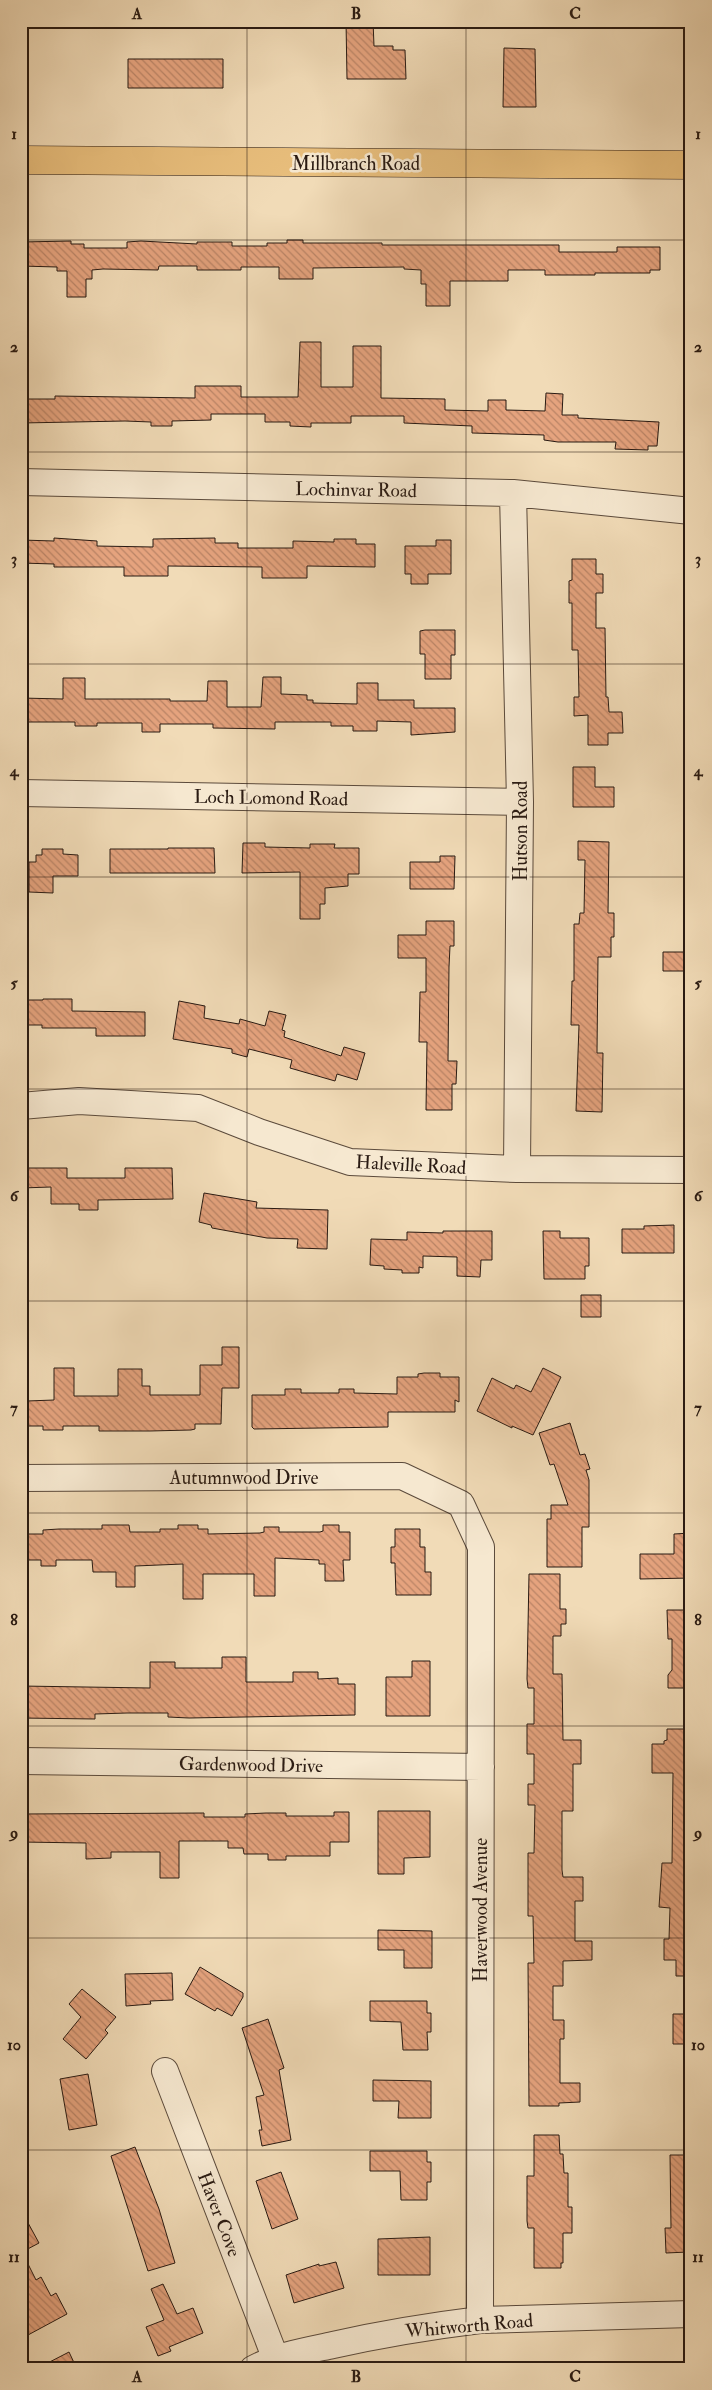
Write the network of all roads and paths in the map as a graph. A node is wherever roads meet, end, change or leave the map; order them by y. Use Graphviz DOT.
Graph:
graph roads {
  1 [pos="21,160"];
  2 [pos="691,165"];
  3 [pos="21,482"];
  4 [pos="513,493"];
  5 [pos="691,511"];
  6 [pos="21,793"];
  7 [pos="520,802"];
  8 [pos="21,1106"];
  9 [pos="517,1169"];
  10 [pos="691,1170"];
  11 [pos="21,1478"];
  12 [pos="461,1504"];
  13 [pos="21,1761"];
  14 [pos="481,1767"];
  15 [pos="165,2071"];
  16 [pos="691,2314"];
  17 [pos="480,2320"];
  18 [pos="264,2363"];
  1 -- 2 [label="main road, Millbranch Road"];
  3 -- 4 [label="street, Lochinvar Road"];
  4 -- 5 [label="street, Lochinvar Road"];
  4 -- 7 [label="street, Hutson Road"];
  6 -- 7 [label="street, Loch Lomond Road"];
  7 -- 9 [label="street, Hutson Road"];
  8 -- 9 [label="street, Haleville Road"];
  9 -- 10 [label="street, Haleville Road"];
  11 -- 12 [label="street, Autumnwood Drive"];
  12 -- 14 [label="street, Haverwood Avenue"];
  13 -- 14 [label="street, Gardenwood Drive"];
  14 -- 17 [label="street, Haverwood Avenue"];
  15 -- 18 [label="street, Haver Cove"];
  16 -- 17 [label="street, Whitworth Road"];
  17 -- 18 [label="street, Whitworth Road"];
}
